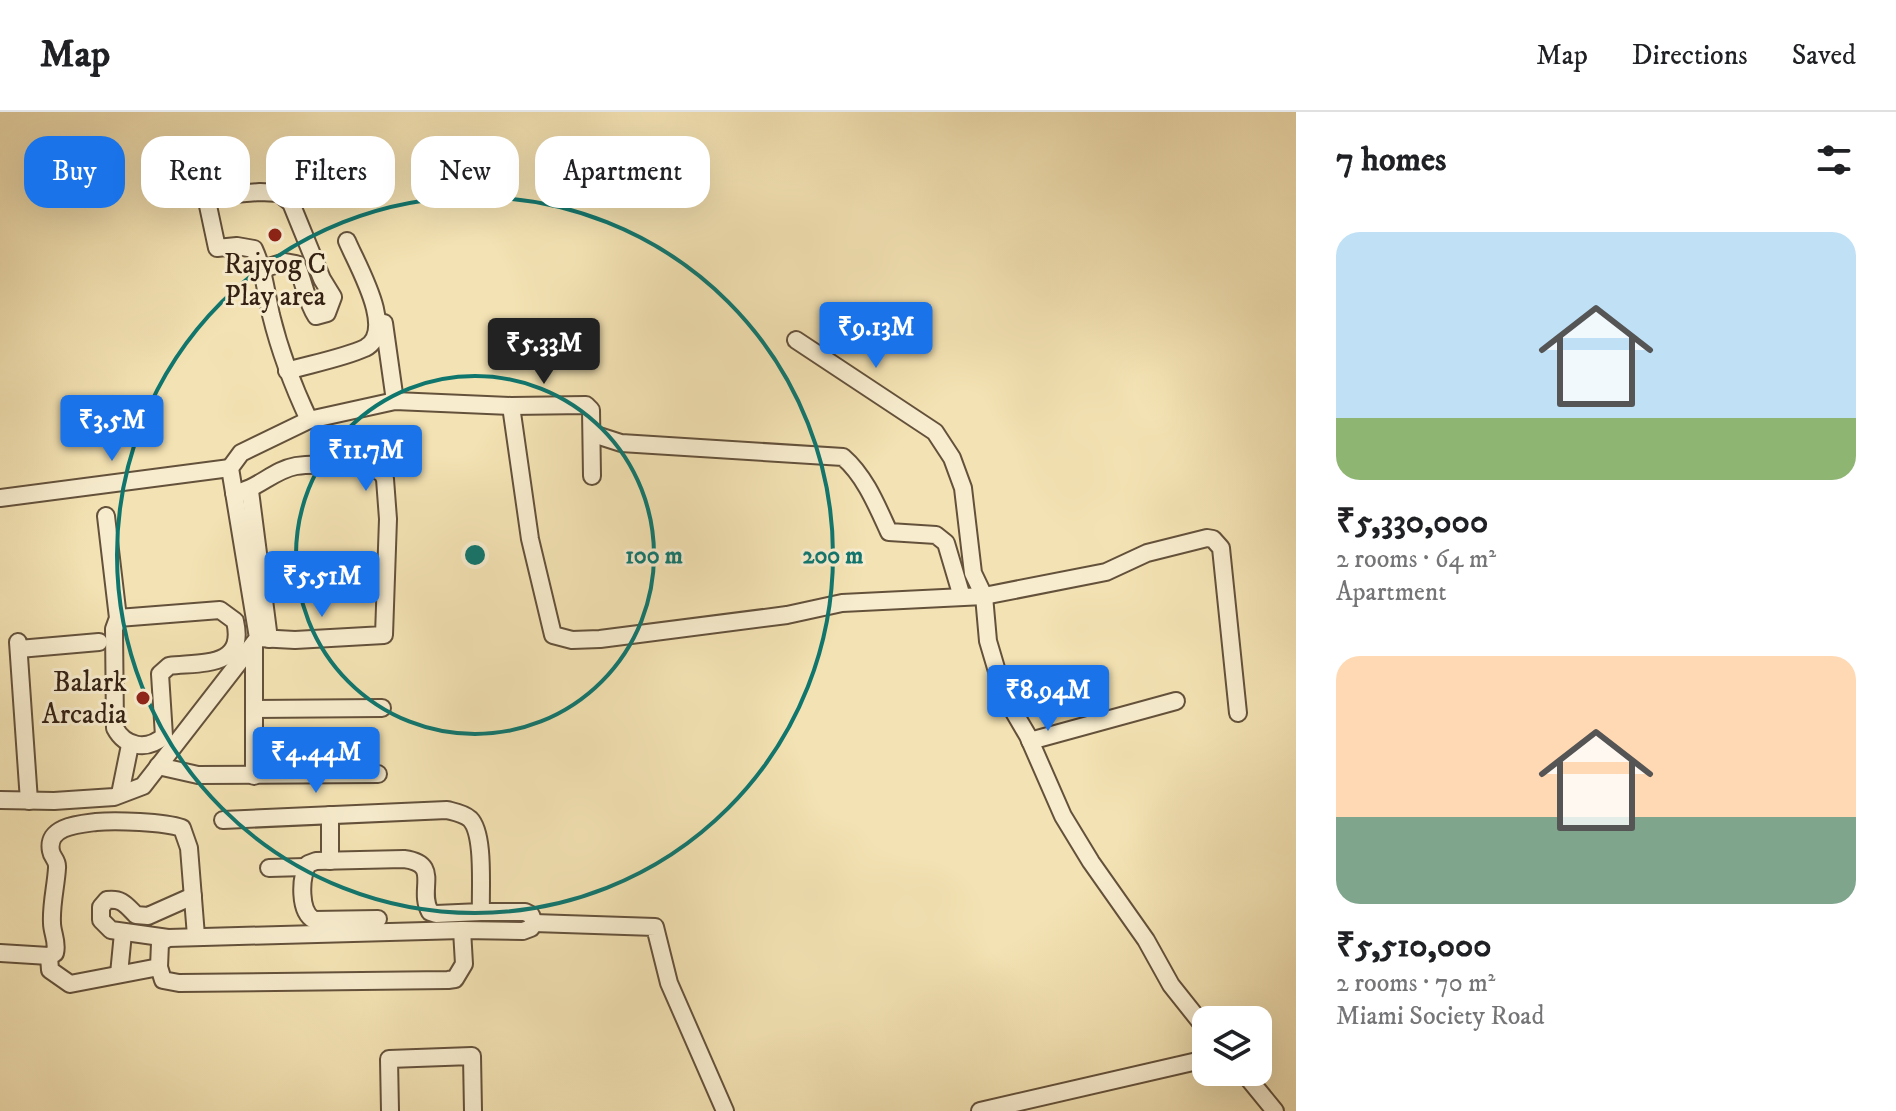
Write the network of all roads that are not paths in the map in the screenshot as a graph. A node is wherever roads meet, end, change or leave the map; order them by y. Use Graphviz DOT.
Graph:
graph roads {
  1 [pos="347,241"];
  2 [pos="262,269"];
  3 [pos="382,306"];
  4 [pos="796,340"];
  5 [pos="287,371"];
  6 [pos="395,401"];
  7 [pos="511,406"];
  8 [pos="309,420"];
  9 [pos="593,434"];
  10 [pos="230,468"];
  11 [pos="592,476"];
  12 [pos="242,492"];
  13 [pos="0,498"];
  14 [pos="106,516"];
  15 [pos="984,596"];
  16 [pos="962,597"];
  17 [pos="118,618"];
  18 [pos="260,640"];
  19 [pos="99,642"];
  20 [pos="1176,701"];
  21 [pos="382,708"];
  22 [pos="254,709"];
  23 [pos="1238,713"];
  24 [pos="1030,741"];
  25 [pos="130,745"];
  26 [pos="158,766"];
  27 [pos="378,774"];
  28 [pos="254,776"];
  29 [pos="120,794"];
  30 [pos="0,800"];
  31 [pos="29,801"];
  32 [pos="330,815"];
  33 [pos="223,820"];
  34 [pos="330,861"];
  35 [pos="305,867"];
  36 [pos="269,868"];
  37 [pos="193,896"];
  38 [pos="481,912"];
  39 [pos="378,919"];
  40 [pos="534,923"];
  41 [pos="462,930"];
  42 [pos="123,933"];
  43 [pos="196,936"];
  44 [pos="168,938"];
  45 [pos="0,953"];
  46 [pos="49,956"];
  47 [pos="159,967"];
  48 [pos="119,974"];
  49 [pos="1192,1011"];
  50 [pos="1192,1062"];
  51 [pos="1254,1086"];
  52 [pos="390,1111"];
  53 [pos="473,1111"];
  54 [pos="725,1111"];
  55 [pos="980,1111"];
  56 [pos="1275,1111"];
  1 -- 5 [label="street"];
  2 -- 2 [label="street"];
  2 -- 5 [label="street"];
  3 -- 6 [label="street"];
  4 -- 15 [label="street"];
  5 -- 8 [label="street"];
  6 -- 7 [label="street"];
  6 -- 8 [label="street"];
  7 -- 9 [label="street"];
  7 -- 16 [label="street"];
  8 -- 10 [label="street"];
  9 -- 11 [label="street"];
  9 -- 16 [label="street"];
  10 -- 12 [label="street"];
  10 -- 13 [label="street"];
  12 -- 18 [label="street"];
  12 -- 18 [label="street"];
  14 -- 17 [label="street"];
  15 -- 16 [label="street"];
  15 -- 23 [label="street"];
  15 -- 24 [label="street"];
  17 -- 25 [label="street"];
  17 -- 25 [label="street"];
  18 -- 22 [label="street"];
  18 -- 26 [label="street"];
  19 -- 31 [label="street"];
  20 -- 24 [label="street"];
  21 -- 22 [label="street"];
  22 -- 28 [label="street"];
  24 -- 49 [label="street"];
  25 -- 29 [label="street"];
  26 -- 28 [label="street"];
  26 -- 29 [label="street"];
  27 -- 28 [label="street"];
  29 -- 31 [label="street"];
  30 -- 31 [label="street"];
  32 -- 33 [label="street"];
  32 -- 34 [label="street"];
  32 -- 38 [label="street"];
  34 -- 35 [label="street"];
  34 -- 38 [label="street"];
  35 -- 36 [label="street"];
  35 -- 39 [label="street"];
  37 -- 42 [label="street"];
  37 -- 43 [label="street"];
  37 -- 46 [label="street"];
  38 -- 40 [label="street"];
  40 -- 41 [label="street"];
  40 -- 54 [label="street"];
  41 -- 43 [label="street"];
  41 -- 47 [label="street"];
  42 -- 44 [label="street"];
  42 -- 48 [label="street"];
  43 -- 44 [label="street"];
  44 -- 47 [label="street"];
  45 -- 46 [label="street"];
  46 -- 48 [label="street"];
  47 -- 48 [label="street"];
  50 -- 55 [label="street"];
  51 -- 56 [label="street"];
  52 -- 53 [label="street"];
}
